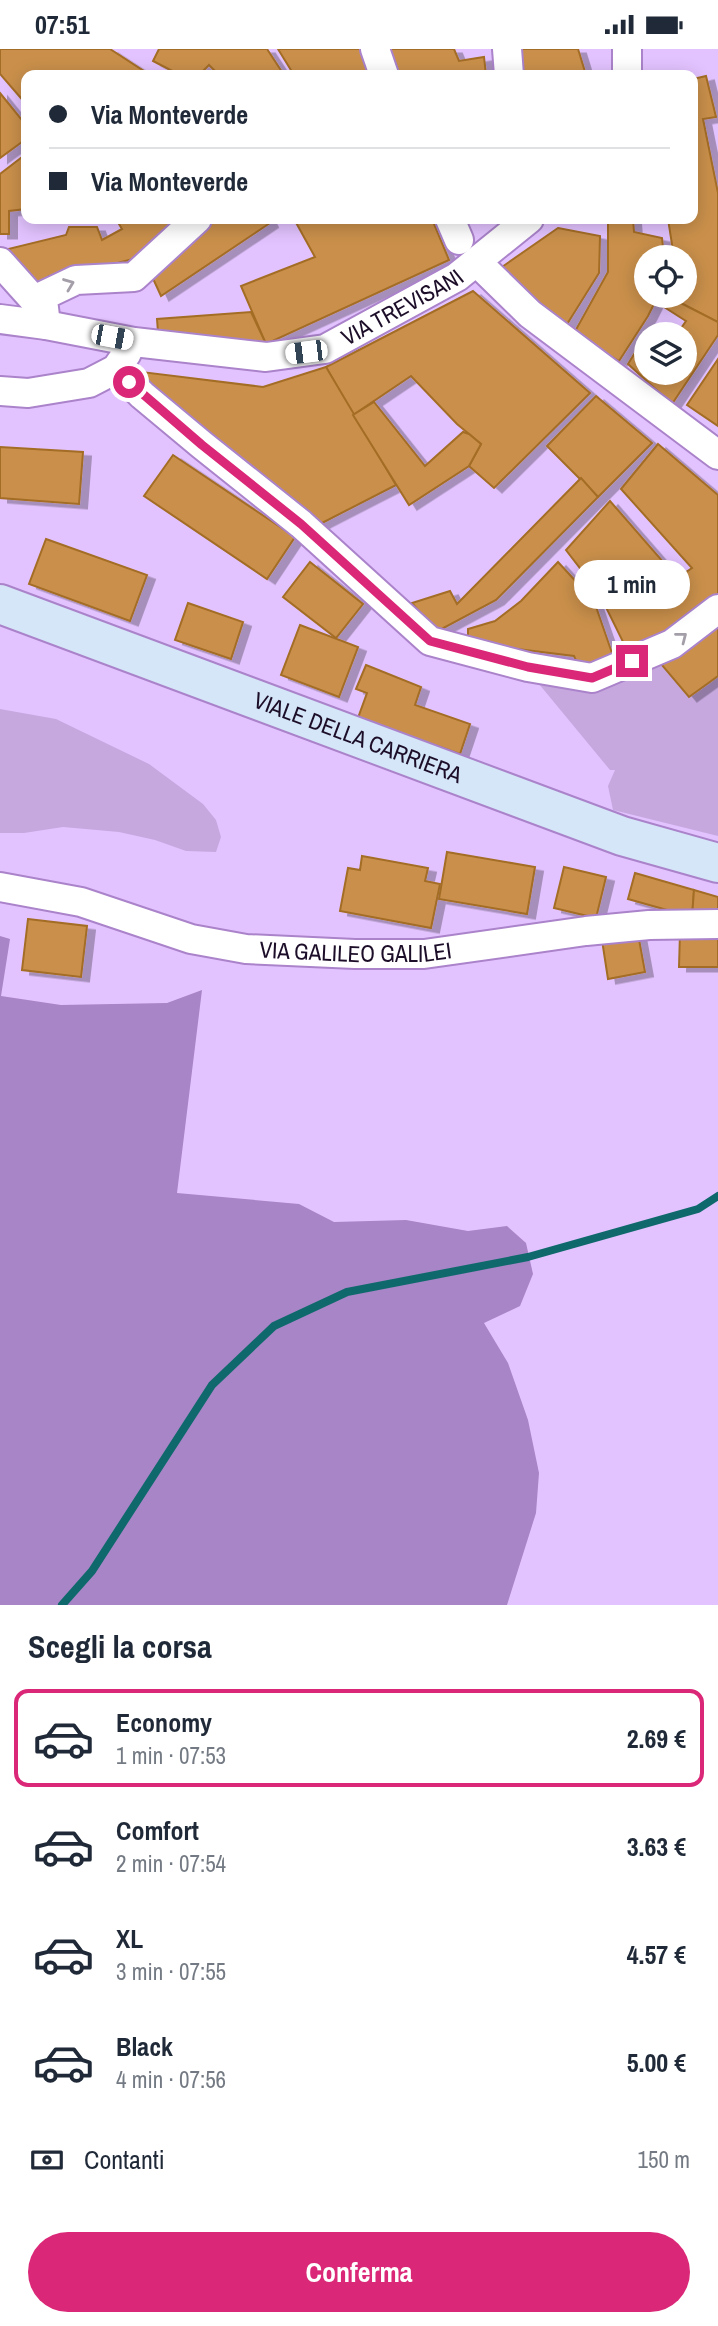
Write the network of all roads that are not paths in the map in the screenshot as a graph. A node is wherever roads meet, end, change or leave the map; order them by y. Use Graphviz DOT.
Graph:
graph roads {
  1 [pos="375,49"];
  2 [pos="507,49"];
  3 [pos="627,49"];
  4 [pos="382,70"];
  5 [pos="509,70"];
  6 [pos="627,70"];
  7 [pos="192,224"];
  8 [pos="519,224"];
  9 [pos="0,262"];
  10 [pos="485,270"];
  11 [pos="34,300"];
  12 [pos="0,319"];
  13 [pos="46,325"];
  14 [pos="134,342"];
  15 [pos="116,369"];
  16 [pos="0,391"];
  17 [pos="718,455"];
  18 [pos="0,604"];
  19 [pos="718,609"];
  20 [pos="718,863"];
  21 [pos="0,887"];
  22 [pos="718,924"];
  1 -- 4 [label="street"];
  2 -- 5 [label="street"];
  3 -- 6 [label="street"];
  11 -- 7 [label="street, one-way"];
  8 -- 14 [label="street, VIA TREVISANI"];
  9 -- 11 [label="street"];
  10 -- 17 [label="street"];
  11 -- 13 [label="street"];
  12 -- 13 [label="street, VIA TREVISANI"];
  13 -- 14 [label="street, VIA TREVISANI"];
  14 -- 15 [label="street"];
  15 -- 16 [label="street"];
  15 -- 19 [label="street, one-way"];
  18 -- 20 [label="main road, VIALE DELLA CARRIERA"];
  21 -- 22 [label="street, VIA GALILEO GALILEI"];
}
